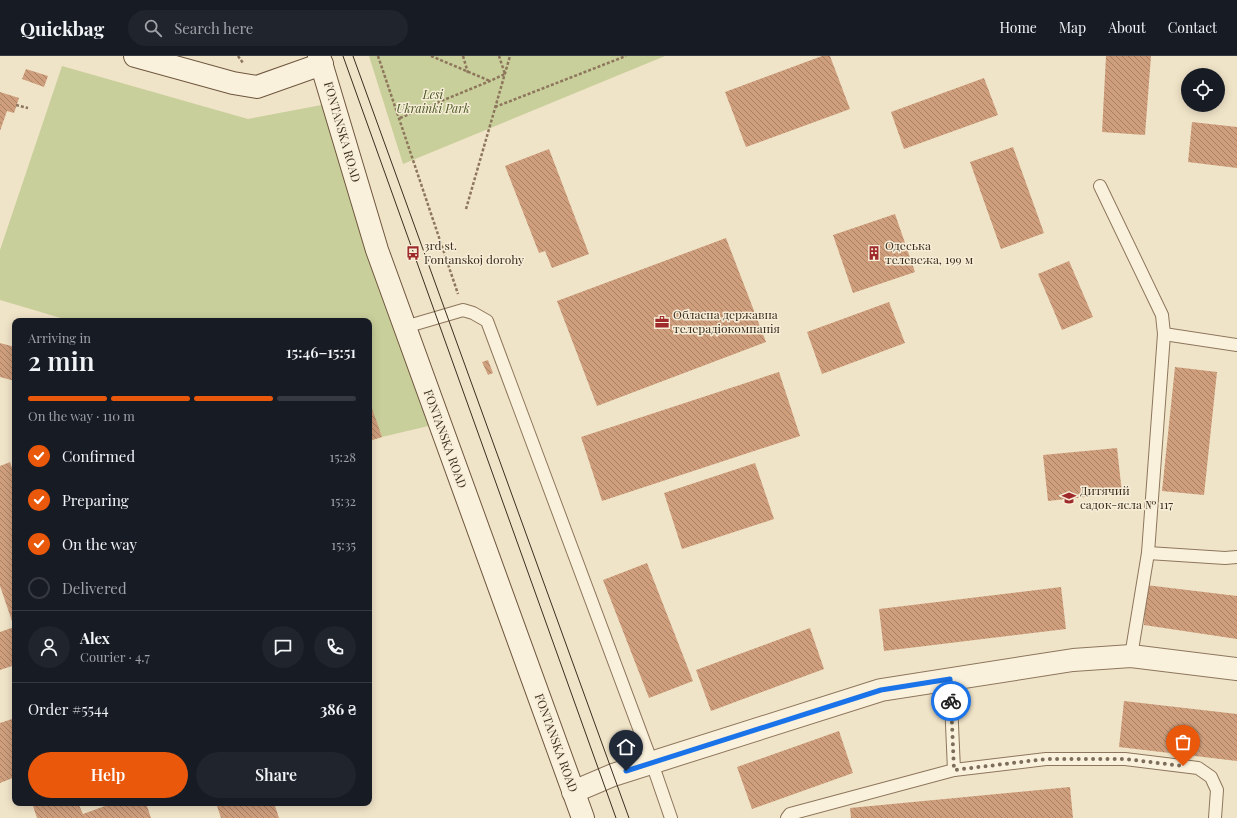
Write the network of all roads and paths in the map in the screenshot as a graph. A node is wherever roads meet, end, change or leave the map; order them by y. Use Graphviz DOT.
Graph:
graph roads {
  1 [pos="135,56"];
  2 [pos="378,56"];
  3 [pos="430,56"];
  4 [pos="463,56"];
  5 [pos="499,56"];
  6 [pos="510,56"];
  7 [pos="626,56"];
  8 [pos="321,60"];
  9 [pos="468,73"];
  10 [pos="505,74"];
  11 [pos="490,81"];
  12 [pos="16,105"];
  13 [pos="495,107"];
  14 [pos="28,108"];
  15 [pos="400,118"];
  16 [pos="1100,186"];
  17 [pos="466,209"];
  18 [pos="463,310"];
  19 [pos="405,327"];
  20 [pos="1164,334"];
  21 [pos="1237,344"];
  22 [pos="1148,553"];
  23 [pos="1237,557"];
  24 [pos="1131,656"];
  25 [pos="1237,669"];
  26 [pos="950,679"];
  27 [pos="652,763"];
  28 [pos="954,770"];
  29 [pos="574,792"];
  30 [pos="583,818"];
  31 [pos="671,818"];
  32 [pos="787,818"];
  33 [pos="1215,818"];
  1 -- 8 [label="street"];
  2 -- 15 [label="path"];
  3 -- 9 [label="path"];
  4 -- 9 [label="path"];
  5 -- 10 [label="path"];
  6 -- 10 [label="path"];
  7 -- 13 [label="path"];
  8 -- 19 [label="street, FONTANSKA ROAD"];
  9 -- 11 [label="path"];
  10 -- 11 [label="path"];
  10 -- 13 [label="path"];
  11 -- 15 [label="path"];
  12 -- 14 [label="path"];
  13 -- 17 [label="path"];
  15 -- 18 [label="path"];
  16 -- 20 [label="lane"];
  18 -- 19 [label="lane"];
  18 -- 27 [label="lane"];
  19 -- 29 [label="street, FONTANSKA ROAD"];
  20 -- 21 [label="lane"];
  20 -- 22 [label="lane"];
  22 -- 23 [label="lane"];
  22 -- 24 [label="lane"];
  24 -- 25 [label="street"];
  24 -- 26 [label="street"];
  26 -- 27 [label="street"];
  26 -- 28 [label="lane"];
  27 -- 29 [label="street"];
  27 -- 31 [label="lane"];
  28 -- 32 [label="lane"];
  28 -- 33 [label="lane"];
  29 -- 30 [label="street, FONTANSKA ROAD"];
}
